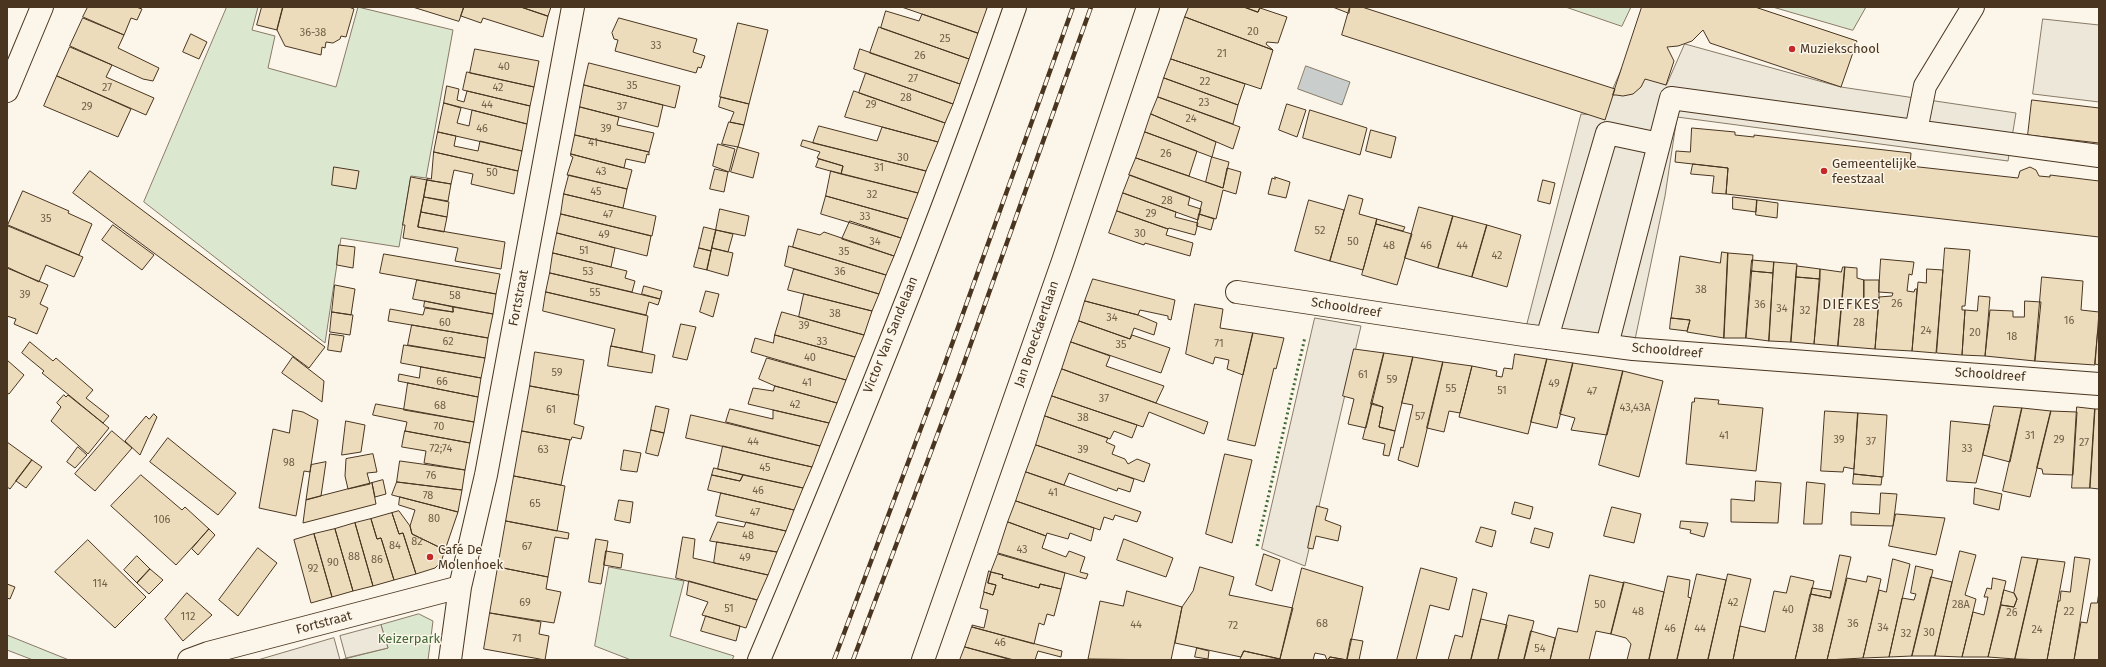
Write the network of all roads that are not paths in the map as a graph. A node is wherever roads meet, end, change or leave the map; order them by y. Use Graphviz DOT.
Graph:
graph roads {
  1 [pos="42,7"];
  2 [pos="573,7"];
  3 [pos="1015,7"];
  4 [pos="1148,7"];
  5 [pos="1973,7"];
  6 [pos="7,91"];
  7 [pos="1916,131"];
  8 [pos="1659,144"];
  9 [pos="2099,156"];
  10 [pos="1237,292"];
  11 [pos="1547,338"];
  12 [pos="1607,346"];
  13 [pos="2099,384"];
  14 [pos="460,587"];
  15 [pos="189,660"];
  16 [pos="450,660"];
  17 [pos="759,660"];
  18 [pos="923,660"];
  1 -- 6 [label="street"];
  2 -- 14 [label="street, Fortstraat"];
  3 -- 17 [label="street, Victor Van Sandelaan"];
  4 -- 18 [label="street, Jan Broeckaertlaan"];
  5 -- 7 [label="street"];
  7 -- 8 [label="street"];
  7 -- 9 [label="street"];
  8 -- 11 [label="street"];
  8 -- 12 [label="street"];
  10 -- 11 [label="street, Schooldreef"];
  11 -- 12 [label="street, Schooldreef"];
  12 -- 13 [label="street, Schooldreef"];
  14 -- 15 [label="street, Fortstraat"];
  14 -- 16 [label="street, Fortstraat"];
}
